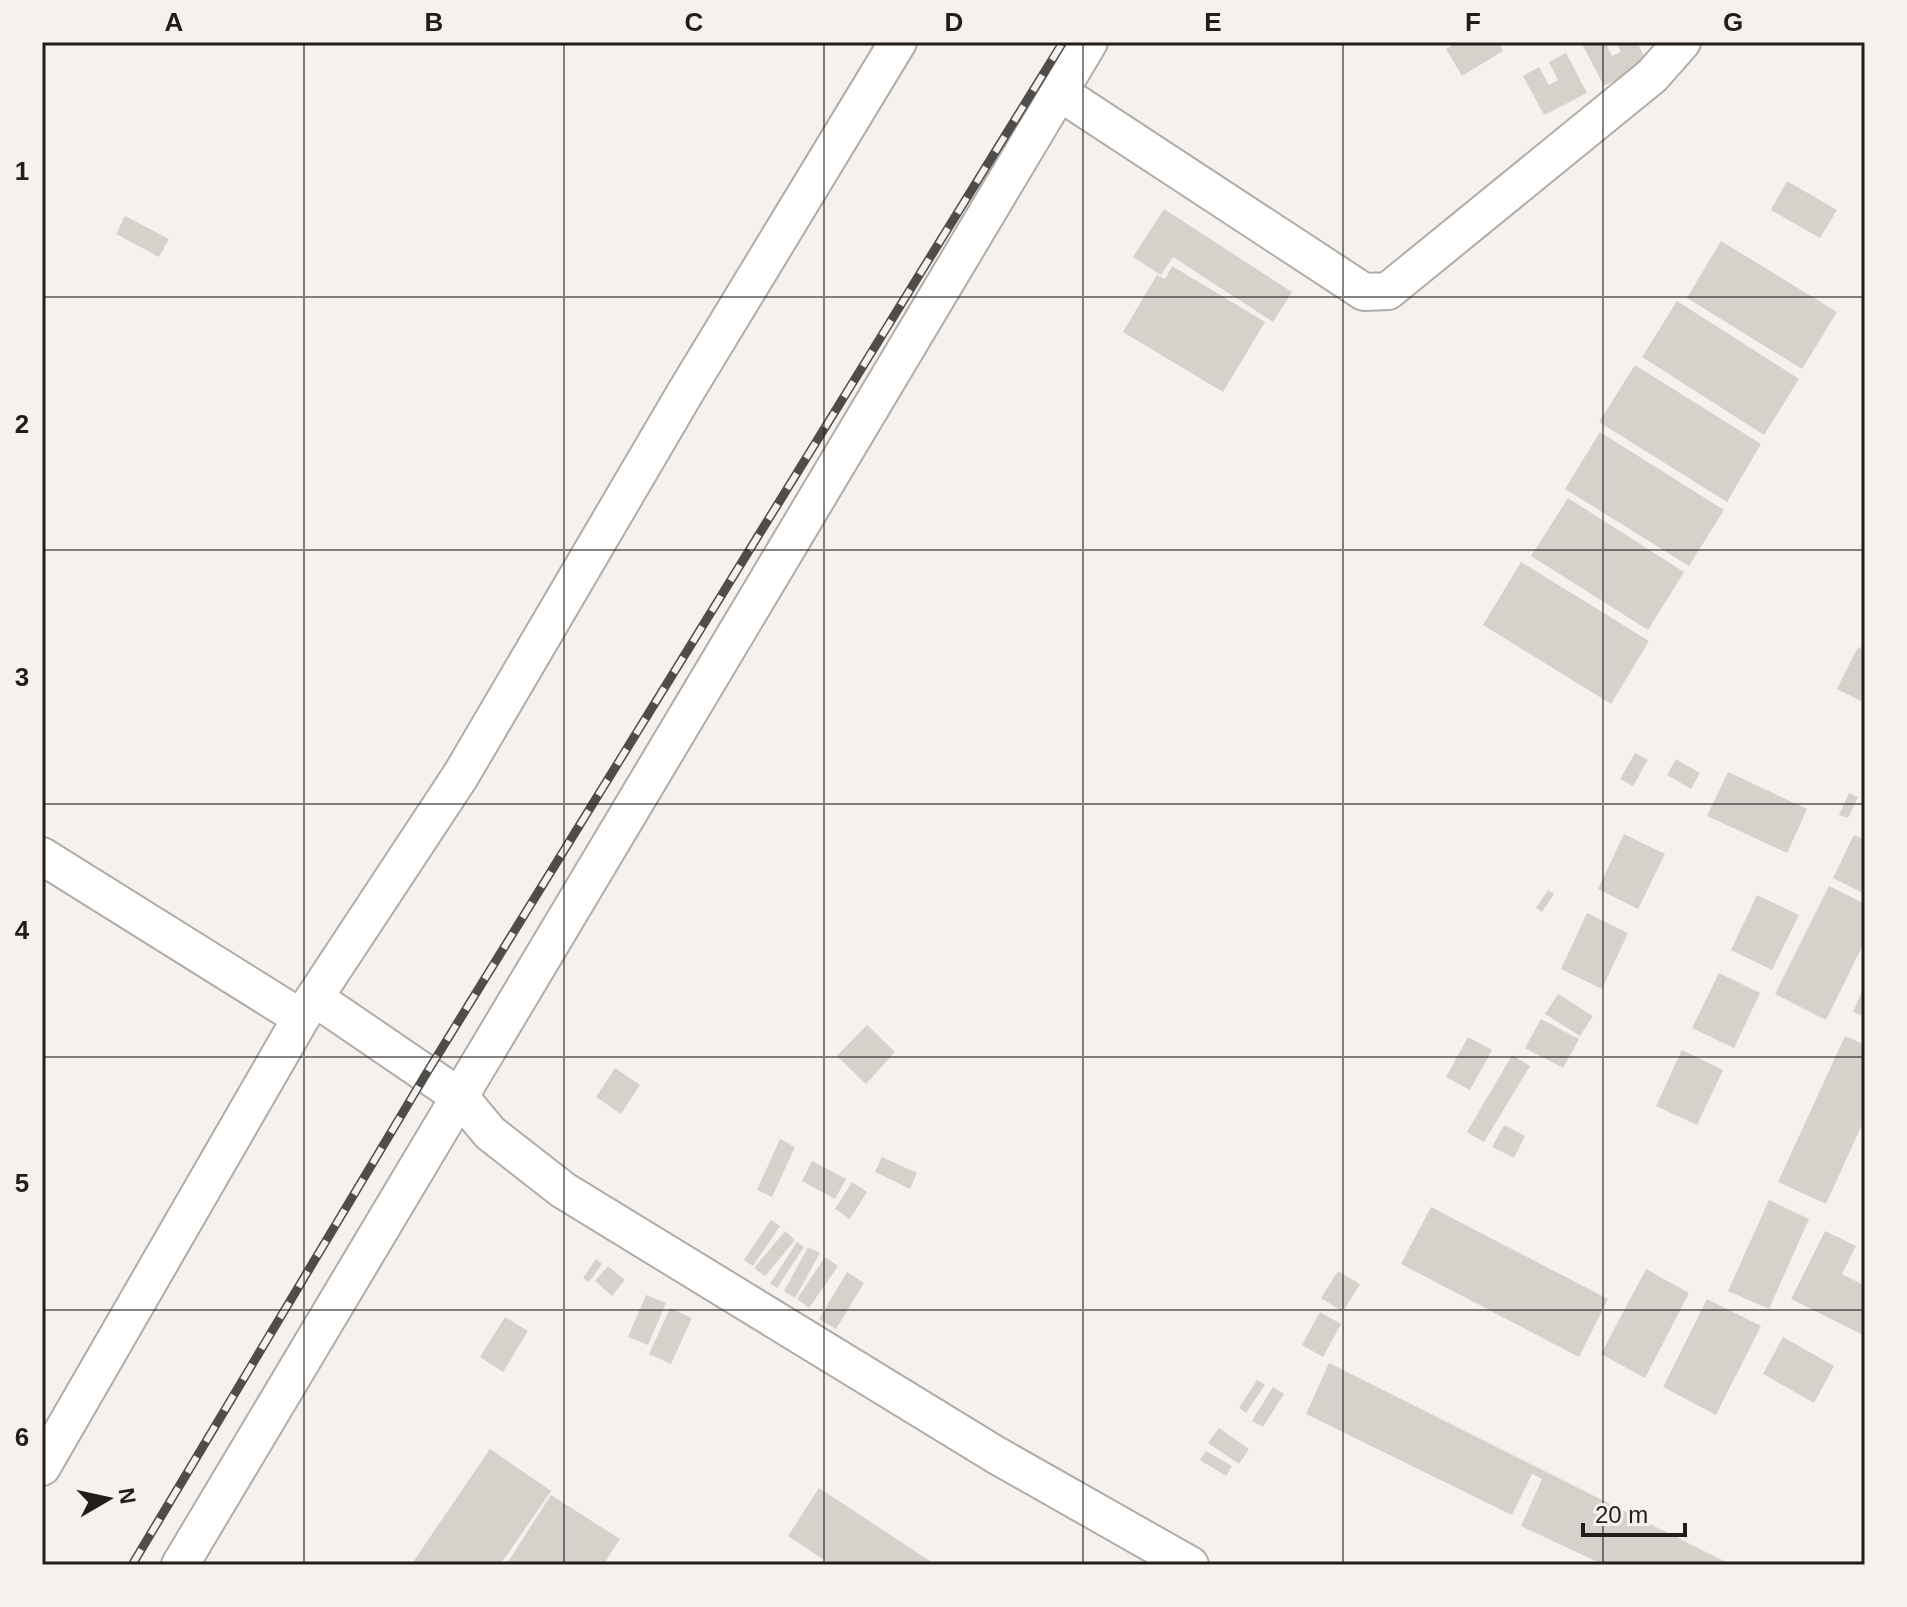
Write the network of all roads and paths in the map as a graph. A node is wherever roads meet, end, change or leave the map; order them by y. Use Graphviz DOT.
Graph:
graph roads {
  1 [pos="898,42"];
  2 [pos="1089,42"];
  3 [pos="1682,42"];
  4 [pos="1059,92"];
  5 [pos="42,856"];
  6 [pos="308,1008"];
  7 [pos="460,1097"];
  8 [pos="42,1467"];
  9 [pos="180,1565"];
  10 [pos="1190,1565"];
  1 -- 6 [label="street"];
  2 -- 4 [label="street"];
  3 -- 4 [label="street"];
  4 -- 7 [label="street"];
  5 -- 6 [label="street"];
  6 -- 7 [label="street"];
  6 -- 8 [label="street"];
  7 -- 9 [label="street"];
  7 -- 10 [label="street"];
}
